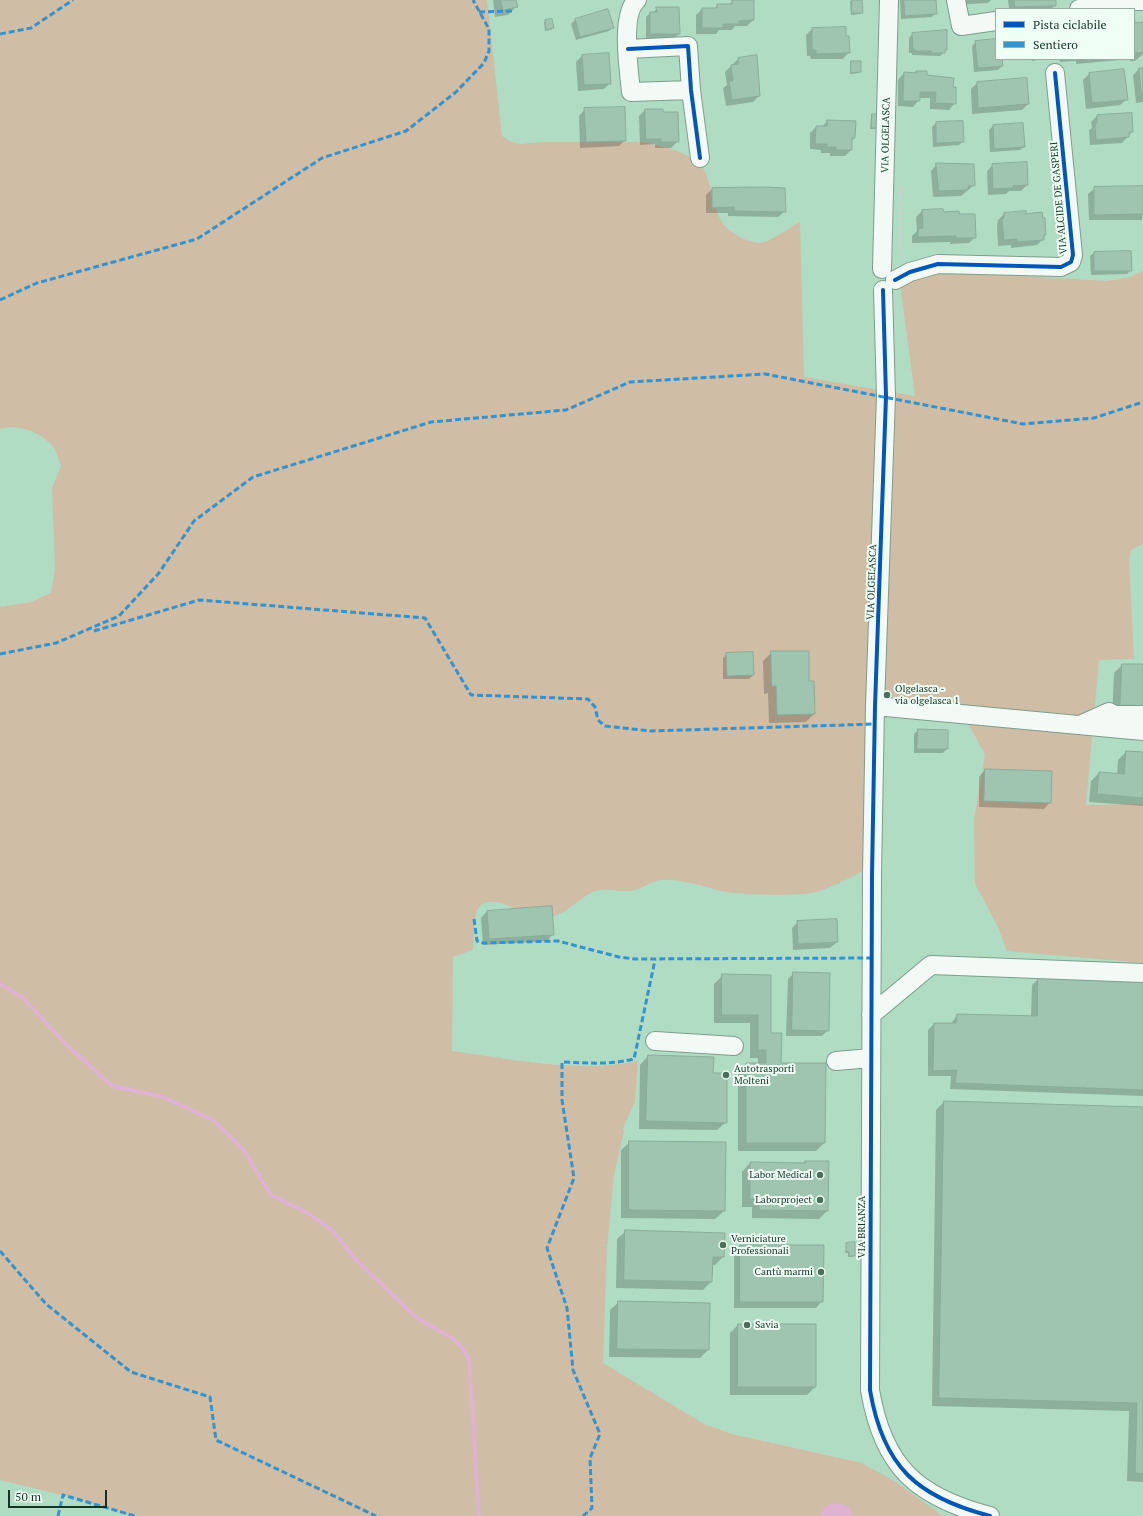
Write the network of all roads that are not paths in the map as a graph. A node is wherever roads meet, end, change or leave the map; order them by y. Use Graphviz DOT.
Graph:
graph roads {
  1 [pos="637,0"];
  2 [pos="889,0"];
  3 [pos="956,0"];
  4 [pos="1143,1"];
  5 [pos="1085,8"];
  6 [pos="995,21"];
  7 [pos="628,49"];
  8 [pos="1055,73"];
  9 [pos="690,90"];
  10 [pos="700,158"];
  11 [pos="887,280"];
  12 [pos="875,706"];
  13 [pos="1143,715"];
  14 [pos="1078,726"];
  15 [pos="1143,731"];
  16 [pos="872,875"];
  17 [pos="1143,973"];
  18 [pos="871,1015"];
  19 [pos="655,1041"];
  20 [pos="734,1046"];
  21 [pos="871,1058"];
  22 [pos="836,1060"];
  23 [pos="990,1516"];
  1 -- 7 [label="street"];
  2 -- 11 [label="street, VIA OLGELASCA"];
  3 -- 6 [label="street"];
  4 -- 5 [label="street"];
  7 -- 9 [label="street"];
  7 -- 9 [label="street"];
  8 -- 11 [label="street, VIA ALCIDE DE GASPERI"];
  9 -- 10 [label="street"];
  11 -- 12 [label="street, VIA OLGELASCA"];
  12 -- 14 [label="street"];
  12 -- 16 [label="street, VIA OLGELASCA"];
  13 -- 14 [label="street"];
  14 -- 15 [label="street"];
  16 -- 18 [label="street, VIA BRIANZA"];
  17 -- 18 [label="street"];
  18 -- 21 [label="street, VIA BRIANZA"];
  19 -- 20 [label="street"];
  21 -- 22 [label="street"];
  21 -- 23 [label="street, VIA BRIANZA"];
}
